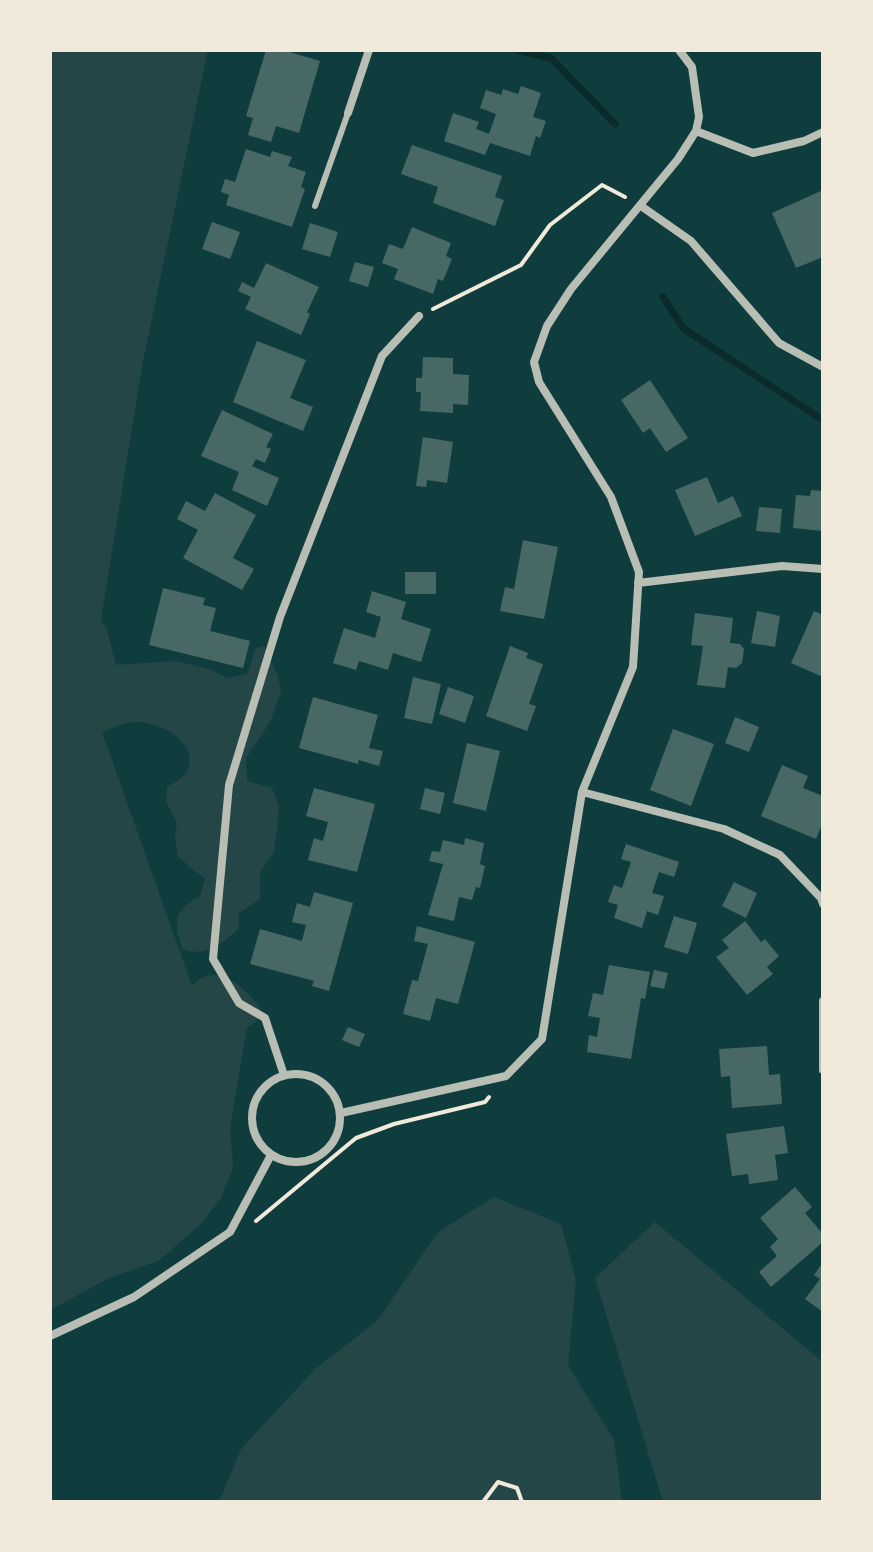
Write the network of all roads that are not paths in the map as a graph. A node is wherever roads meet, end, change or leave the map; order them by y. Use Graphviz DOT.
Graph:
graph roads {
  1 [pos="369,50"];
  2 [pos="679,50"];
  3 [pos="348,113"];
  4 [pos="696,131"];
  5 [pos="823,132"];
  6 [pos="315,206"];
  7 [pos="641,206"];
  8 [pos="419,316"];
  9 [pos="823,367"];
  10 [pos="823,569"];
  11 [pos="638,583"];
  12 [pos="582,792"];
  13 [pos="823,904"];
  14 [pos="823,1001"];
  15 [pos="823,1070"];
  16 [pos="284,1075"];
  17 [pos="341,1113"];
  18 [pos="271,1155"];
  19 [pos="50,1336"];
  1 -- 3 [label="street"];
  2 -- 4 [label="street"];
  3 -- 6 [label="lane"];
  4 -- 5 [label="street"];
  4 -- 7 [label="street"];
  7 -- 9 [label="street"];
  7 -- 11 [label="street"];
  8 -- 16 [label="street"];
  10 -- 11 [label="street"];
  11 -- 12 [label="street"];
  12 -- 13 [label="street"];
  12 -- 17 [label="street"];
  14 -- 15 [label="street"];
  16 -- 17 [label="street"];
  16 -- 18 [label="street"];
  17 -- 18 [label="street"];
  18 -- 19 [label="street"];
}
